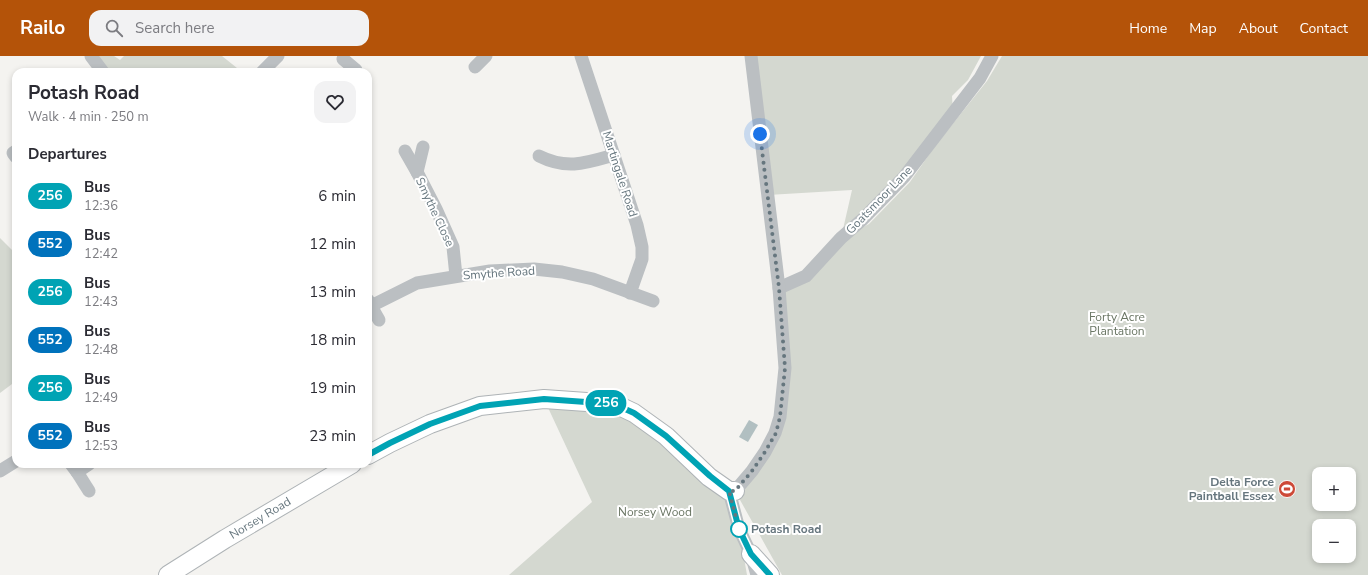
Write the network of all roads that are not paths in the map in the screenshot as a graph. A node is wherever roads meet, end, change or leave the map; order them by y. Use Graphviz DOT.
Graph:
graph roads {
  1 [pos="90,56"];
  2 [pos="278,56"];
  3 [pos="486,56"];
  4 [pos="581,56"];
  5 [pos="751,56"];
  6 [pos="992,56"];
  7 [pos="343,57"];
  8 [pos="475,67"];
  9 [pos="100,68"];
  10 [pos="266,68"];
  11 [pos="354,68"];
  12 [pos="423,147"];
  13 [pos="405,151"];
  14 [pos="614,155"];
  15 [pos="539,156"];
  16 [pos="417,172"];
  17 [pos="456,276"];
  18 [pos="779,288"];
  19 [pos="630,293"];
  20 [pos="653,301"];
  21 [pos="372,302"];
  22 [pos="372,307"];
  23 [pos="379,320"];
  24 [pos="372,453"];
  25 [pos="12,464"];
  26 [pos="74,468"];
  27 [pos="331,469"];
  28 [pos="0,471"];
  29 [pos="89,491"];
  30 [pos="732,491"];
  31 [pos="751,554"];
  32 [pos="168,575"];
  33 [pos="757,575"];
  34 [pos="770,575"];
  1 -- 9 [label="street"];
  2 -- 10 [label="street"];
  3 -- 8 [label="street"];
  4 -- 14 [label="street, Martingale Road"];
  5 -- 18 [label="street"];
  6 -- 18 [label="street, Goatsmoor Lane"];
  7 -- 11 [label="street"];
  12 -- 16 [label="street, Smythe Close"];
  13 -- 16 [label="street, Smythe Close"];
  14 -- 15 [label="street"];
  14 -- 19 [label="street, Martingale Road"];
  16 -- 17 [label="street, Smythe Close"];
  17 -- 19 [label="street, Smythe Road"];
  17 -- 21 [label="street, Smythe Road"];
  18 -- 30 [label="street"];
  19 -- 20 [label="street, Smythe Road"];
  22 -- 23 [label="street, Smythe Road"];
  24 -- 30 [label="street"];
  25 -- 28 [label="street"];
  26 -- 29 [label="street"];
  27 -- 32 [label="street, Norsey Road"];
  30 -- 31 [label="street"];
  31 -- 33 [label="street"];
  31 -- 34 [label="street"];
}
